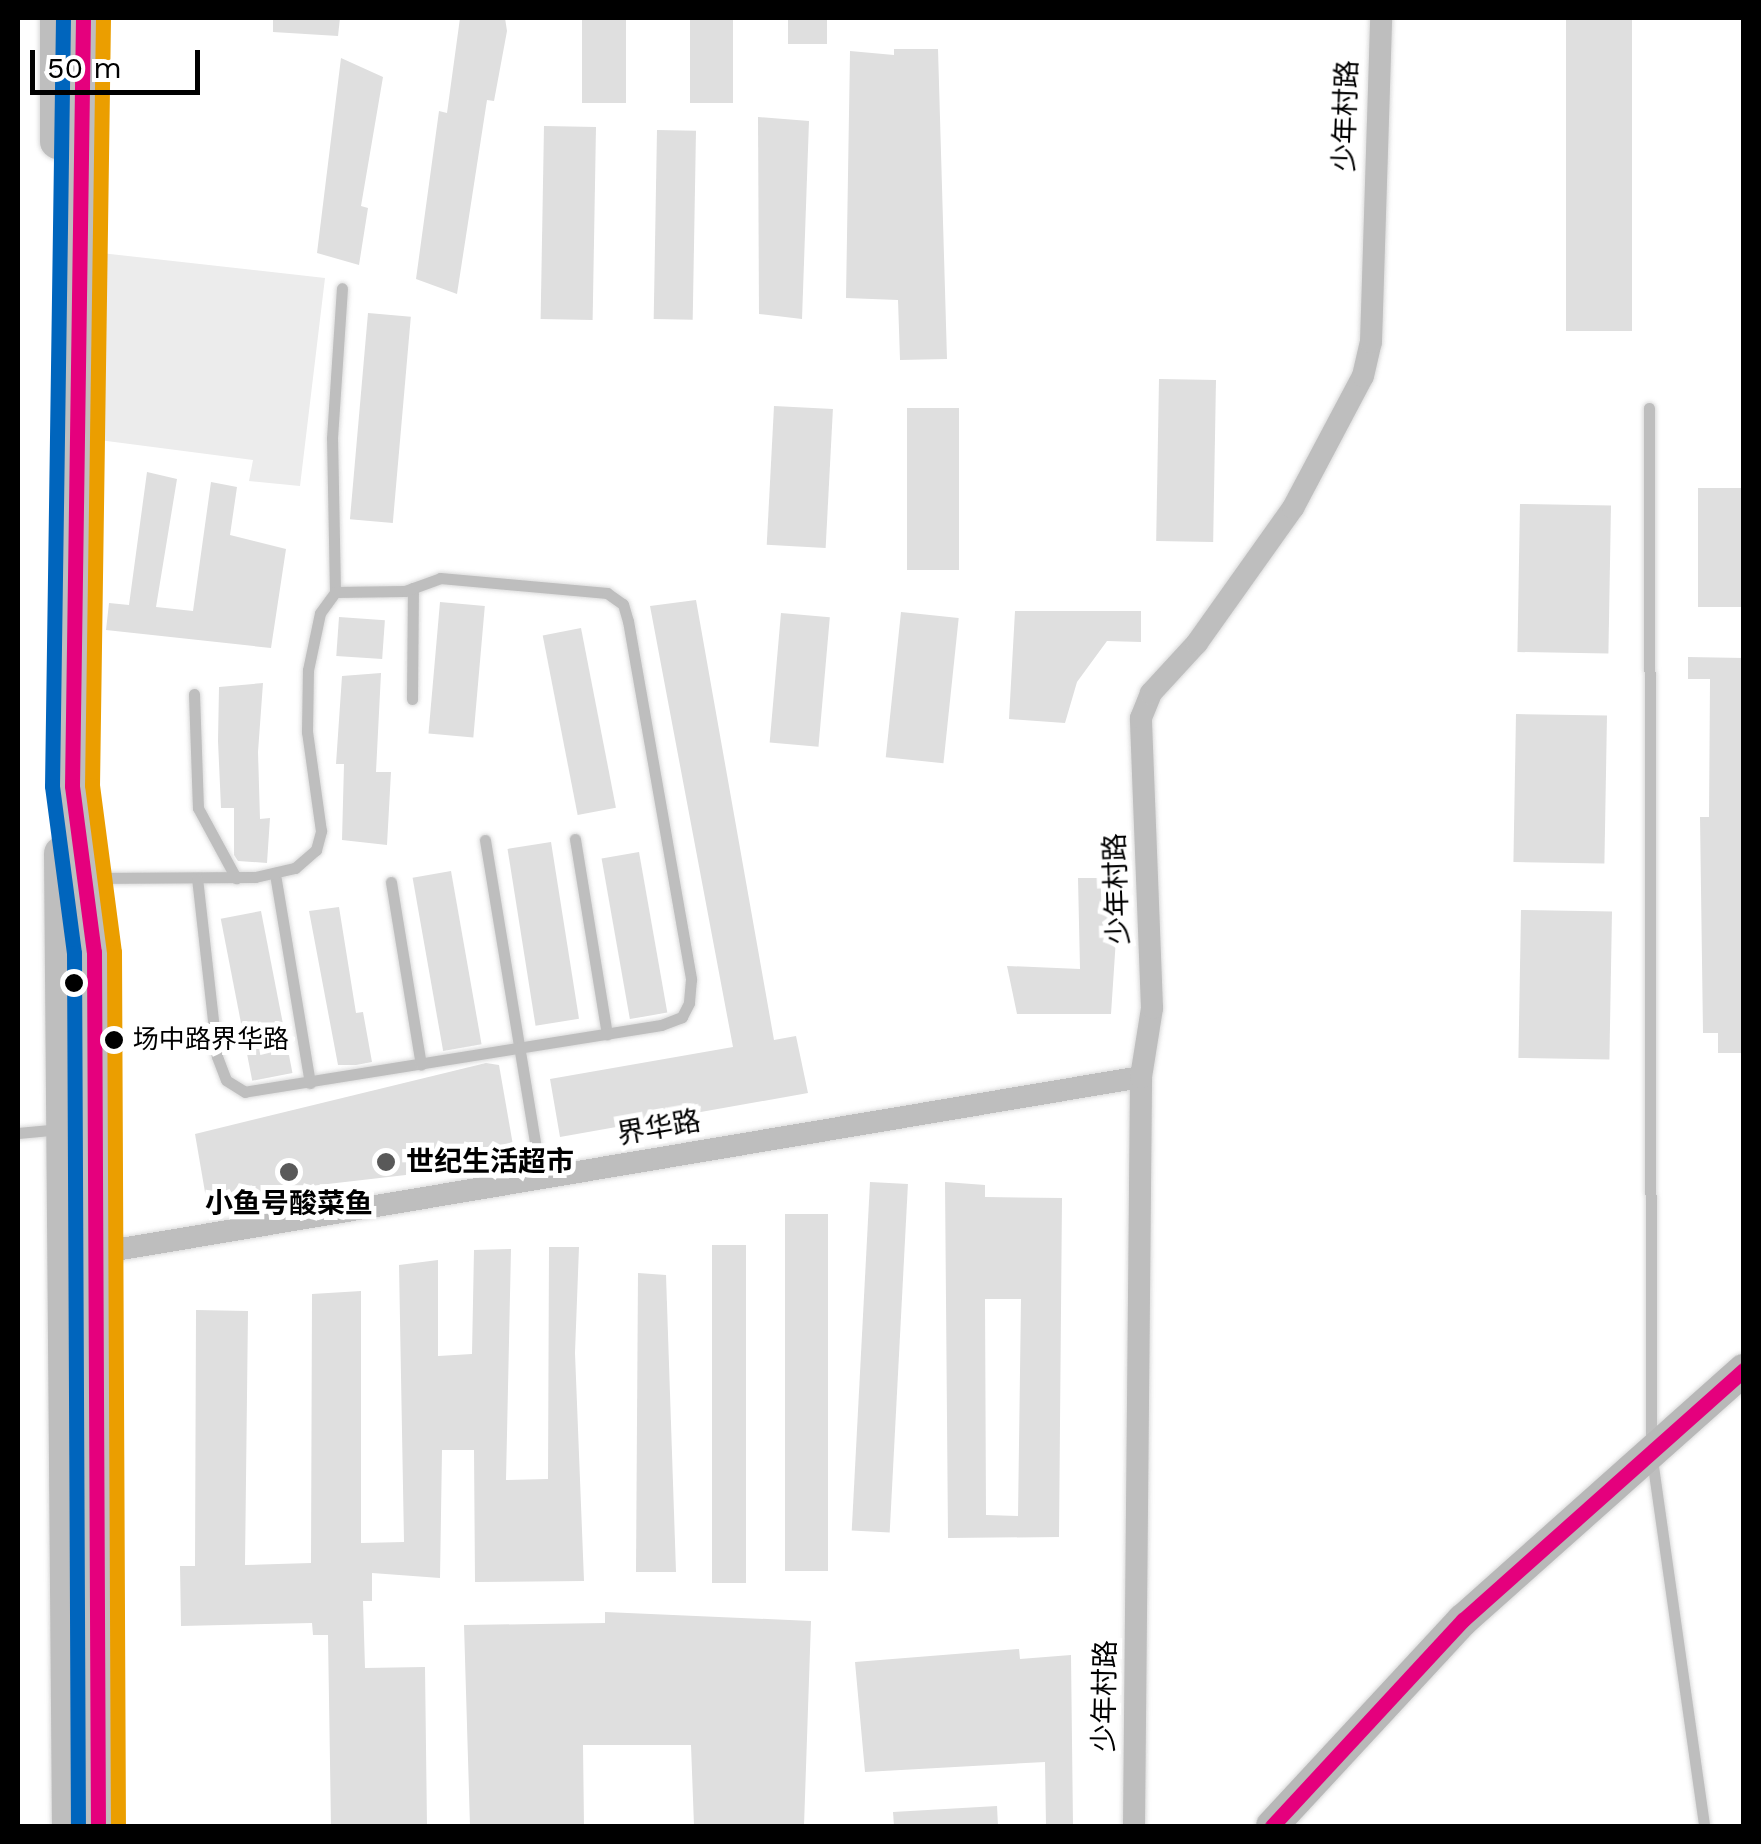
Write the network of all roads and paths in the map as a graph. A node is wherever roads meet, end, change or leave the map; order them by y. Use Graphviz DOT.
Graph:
graph roads {
  1 [pos="57,18"];
  2 [pos="83,18"];
  3 [pos="1381,18"];
  4 [pos="342,288"];
  5 [pos="1649,408"];
  6 [pos="413,588"];
  7 [pos="336,592"];
  8 [pos="194,694"];
  9 [pos="412,699"];
  10 [pos="574,839"];
  11 [pos="484,840"];
  12 [pos="275,874"];
  13 [pos="75,878"];
  14 [pos="198,878"];
  15 [pos="236,878"];
  16 [pos="390,882"];
  17 [pos="607,1034"];
  18 [pos="520,1048"];
  19 [pos="421,1065"];
  20 [pos="1141,1077"];
  21 [pos="310,1083"];
  22 [pos="65,1129"];
  23 [pos="18,1134"];
  24 [pos="541,1178"];
  25 [pos="83,1256"];
  26 [pos="1744,1370"];
  27 [pos="1652,1452"];
  28 [pos="69,1826"];
  29 [pos="98,1826"];
  30 [pos="1134,1826"];
  31 [pos="1272,1826"];
  32 [pos="1704,1826"];
  1 -- 13 [label="main road"];
  2 -- 13 [label="main road"];
  3 -- 20 [label="street, 少年村路"];
  4 -- 7 [label="lane"];
  5 -- 27 [label="lane"];
  6 -- 7 [label="lane"];
  6 -- 9 [label="lane"];
  6 -- 17 [label="lane"];
  7 -- 12 [label="lane"];
  8 -- 15 [label="lane"];
  10 -- 17 [label="lane"];
  11 -- 18 [label="lane"];
  12 -- 15 [label="lane"];
  12 -- 21 [label="lane"];
  13 -- 14 [label="lane"];
  13 -- 22 [label="main road"];
  13 -- 25 [label="main road"];
  14 -- 15 [label="lane"];
  14 -- 21 [label="lane"];
  16 -- 19 [label="lane"];
  17 -- 18 [label="lane"];
  18 -- 19 [label="lane"];
  18 -- 24 [label="lane"];
  19 -- 21 [label="lane"];
  20 -- 24 [label="street, 界华路"];
  20 -- 30 [label="street, 少年村路"];
  22 -- 23 [label="lane"];
  22 -- 25 [label="main road"];
  24 -- 25 [label="street, 界华路"];
  25 -- 28 [label="main road"];
  25 -- 29 [label="main road"];
  26 -- 27 [label="street"];
  27 -- 31 [label="street"];
  27 -- 32 [label="lane"];
}
